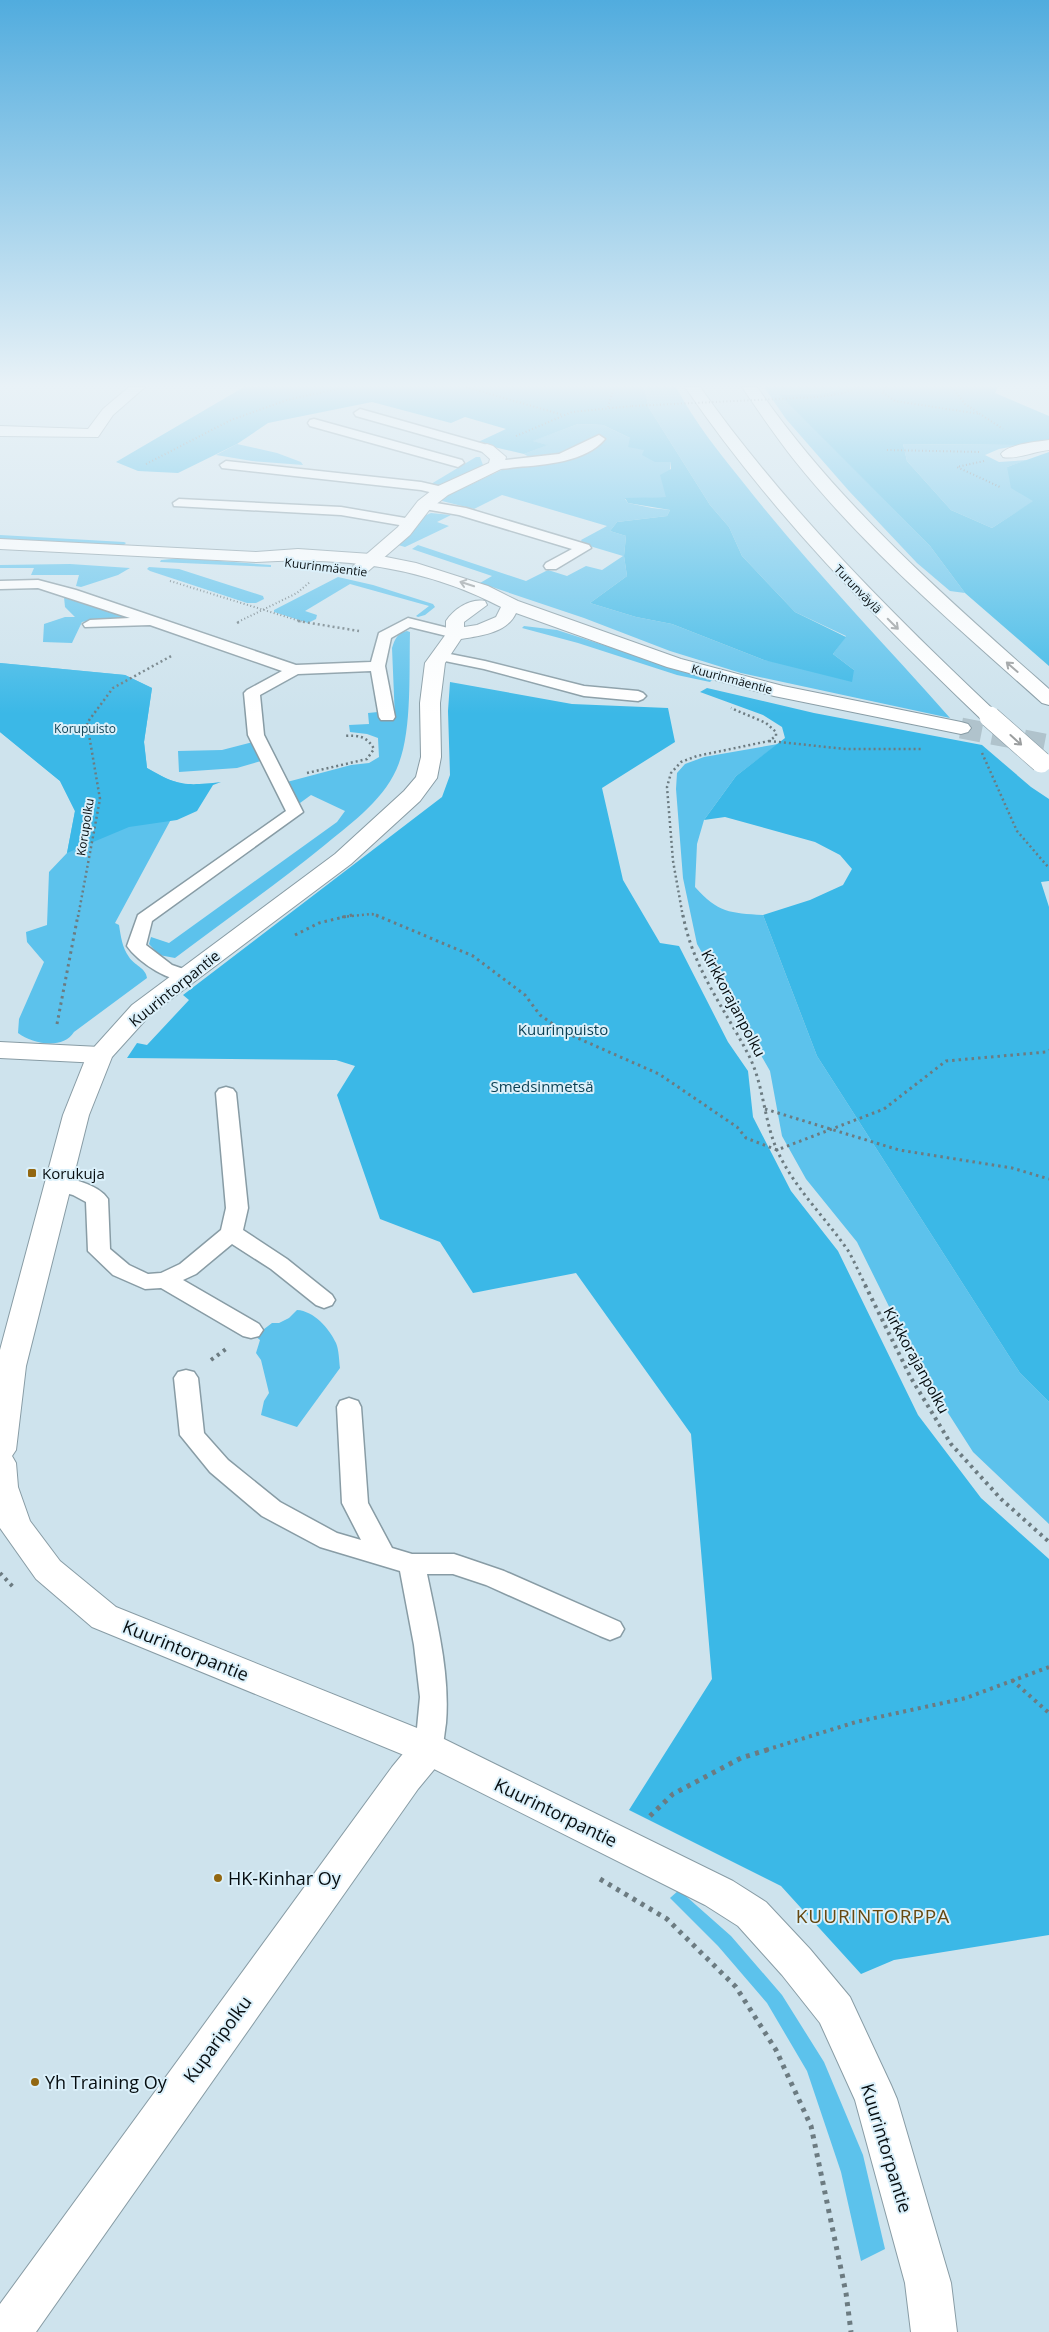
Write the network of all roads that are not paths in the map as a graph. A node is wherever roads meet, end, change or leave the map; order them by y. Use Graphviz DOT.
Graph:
graph roads {
  1 [pos="436,496"];
  2 [pos="773,496"];
  3 [pos="835,496"];
  4 [pos="180,503"];
  5 [pos="424,505"];
  6 [pos="411,523"];
  7 [pos="0,544"];
  8 [pos="52,548"];
  9 [pos="0,550"];
  10 [pos="365,564"];
  11 [pos="551,566"];
  12 [pos="0,584"];
  13 [pos="478,605"];
  14 [pos="511,605"];
  15 [pos="154,620"];
  16 [pos="90,624"];
  17 [pos="447,645"];
  18 [pos="378,666"];
  19 [pos="295,670"];
  20 [pos="638,696"];
  21 [pos="1049,699"];
  22 [pos="387,717"];
  23 [pos="961,728"];
  24 [pos="1045,765"];
  25 [pos="185,976"];
  26 [pos="0,1050"];
  27 [pos="100,1055"];
  28 [pos="226,1093"];
  29 [pos="59,1184"];
  30 [pos="231,1233"];
  31 [pos="165,1280"];
  32 [pos="324,1300"];
  33 [pos="252,1330"];
  34 [pos="186,1378"];
  35 [pos="349,1407"];
  36 [pos="0,1450"];
  37 [pos="0,1463"];
  38 [pos="8,1529"];
  39 [pos="383,1556"];
  40 [pos="412,1564"];
  41 [pos="610,1629"];
  42 [pos="429,1749"];
  43 [pos="8,2332"];
  44 [pos="934,2332"];
  1 -- 5 [label="main road"];
  2 -- 24 [label="main road, Turunväylä, one-way, bridge"];
  21 -- 3 [label="main road, one-way"];
  4 -- 6 [label="lane"];
  5 -- 6 [label="main road"];
  5 -- 11 [label="lane"];
  6 -- 10 [label="main road"];
  7 -- 8 [label="main road, Kuurinmäentie"];
  8 -- 9 [label="main road, Kuurinmäentie"];
  8 -- 10 [label="main road, Kuurinmäentie"];
  10 -- 13 [label="main road, Kuurinmäentie"];
  14 -- 10 [label="main road, Kuurinmäentie, one-way"];
  12 -- 15 [label="lane"];
  13 -- 14 [label="main road, Kuurinmäentie"];
  13 -- 17 [label="main road, Kuurintorpantie"];
  14 -- 17 [label="main road"];
  14 -- 23 [label="main road, Kuurinmäentie"];
  15 -- 16 [label="lane"];
  15 -- 19 [label="lane"];
  17 -- 18 [label="lane"];
  17 -- 20 [label="lane"];
  17 -- 25 [label="main road, Kuurintorpantie"];
  18 -- 19 [label="lane"];
  18 -- 22 [label="lane"];
  19 -- 25 [label="lane"];
  25 -- 27 [label="main road, Kuurintorpantie"];
  26 -- 27 [label="main road"];
  27 -- 29 [label="main road, Kuurintorpantie"];
  28 -- 30 [label="lane"];
  29 -- 31 [label="lane"];
  29 -- 36 [label="main road, Kuurintorpantie"];
  30 -- 31 [label="lane"];
  30 -- 32 [label="lane"];
  31 -- 33 [label="lane"];
  34 -- 39 [label="lane"];
  35 -- 39 [label="lane"];
  37 -- 38 [label="main road, Kuurintorpantie"];
  38 -- 42 [label="main road, Kuurintorpantie"];
  39 -- 40 [label="lane"];
  40 -- 41 [label="lane"];
  40 -- 42 [label="lane"];
  42 -- 43 [label="main road, Kuparipolku"];
  42 -- 44 [label="main road, Kuurintorpantie"];
}
